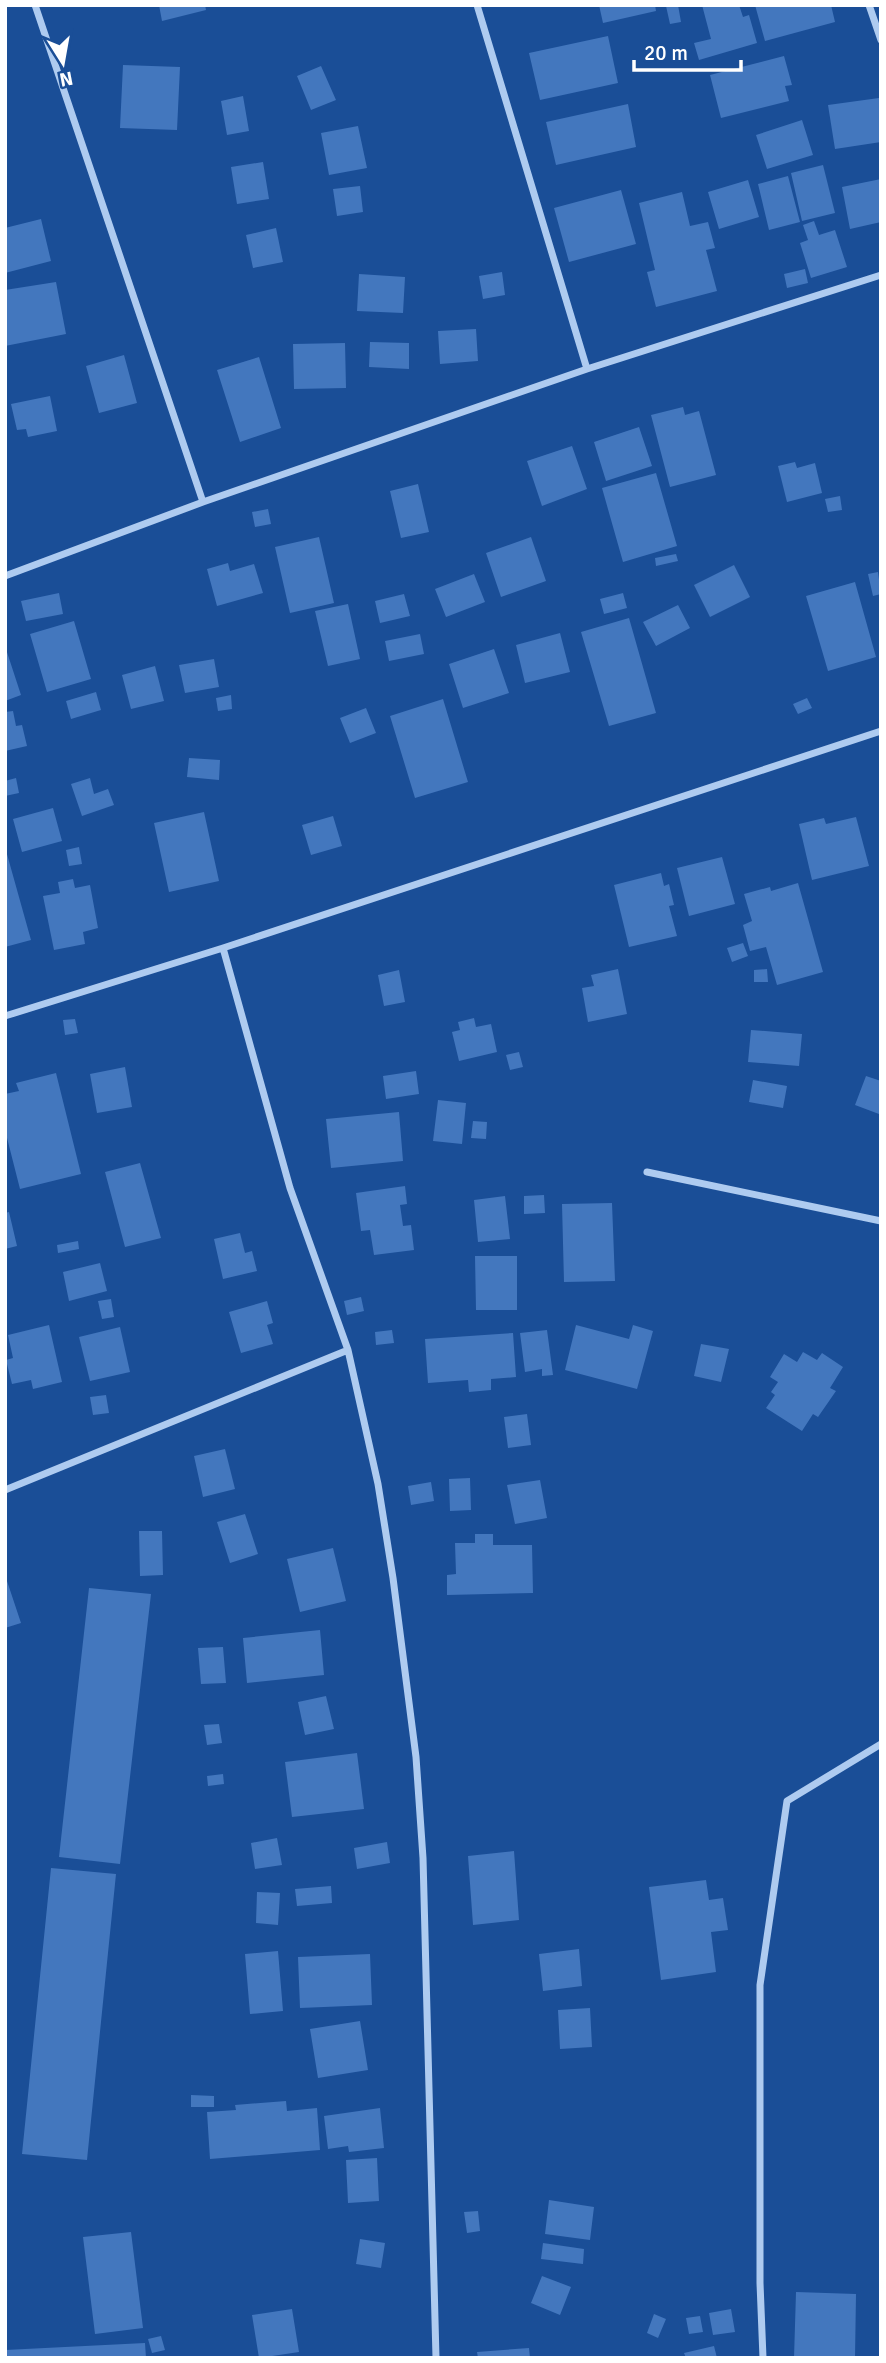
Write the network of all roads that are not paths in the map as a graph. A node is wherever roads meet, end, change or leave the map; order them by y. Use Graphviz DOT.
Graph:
graph roads {
  1 [pos="35,5"];
  2 [pos="477,5"];
  3 [pos="869,5"];
  4 [pos="881,40"];
  5 [pos="881,275"];
  6 [pos="587,369"];
  7 [pos="203,502"];
  8 [pos="5,576"];
  9 [pos="881,731"];
  10 [pos="223,948"];
  11 [pos="5,1016"];
  12 [pos="647,1172"];
  13 [pos="881,1221"];
  14 [pos="348,1350"];
  15 [pos="5,1490"];
  16 [pos="881,1744"];
  17 [pos="436,2358"];
  18 [pos="763,2358"];
  1 -- 7 [label="street"];
  2 -- 6 [label="street"];
  3 -- 4 [label="street"];
  5 -- 6 [label="street"];
  6 -- 7 [label="street"];
  7 -- 8 [label="street"];
  9 -- 10 [label="street"];
  10 -- 11 [label="street"];
  10 -- 14 [label="street"];
  12 -- 13 [label="street"];
  14 -- 15 [label="street"];
  14 -- 17 [label="street"];
  16 -- 18 [label="street"];
}
